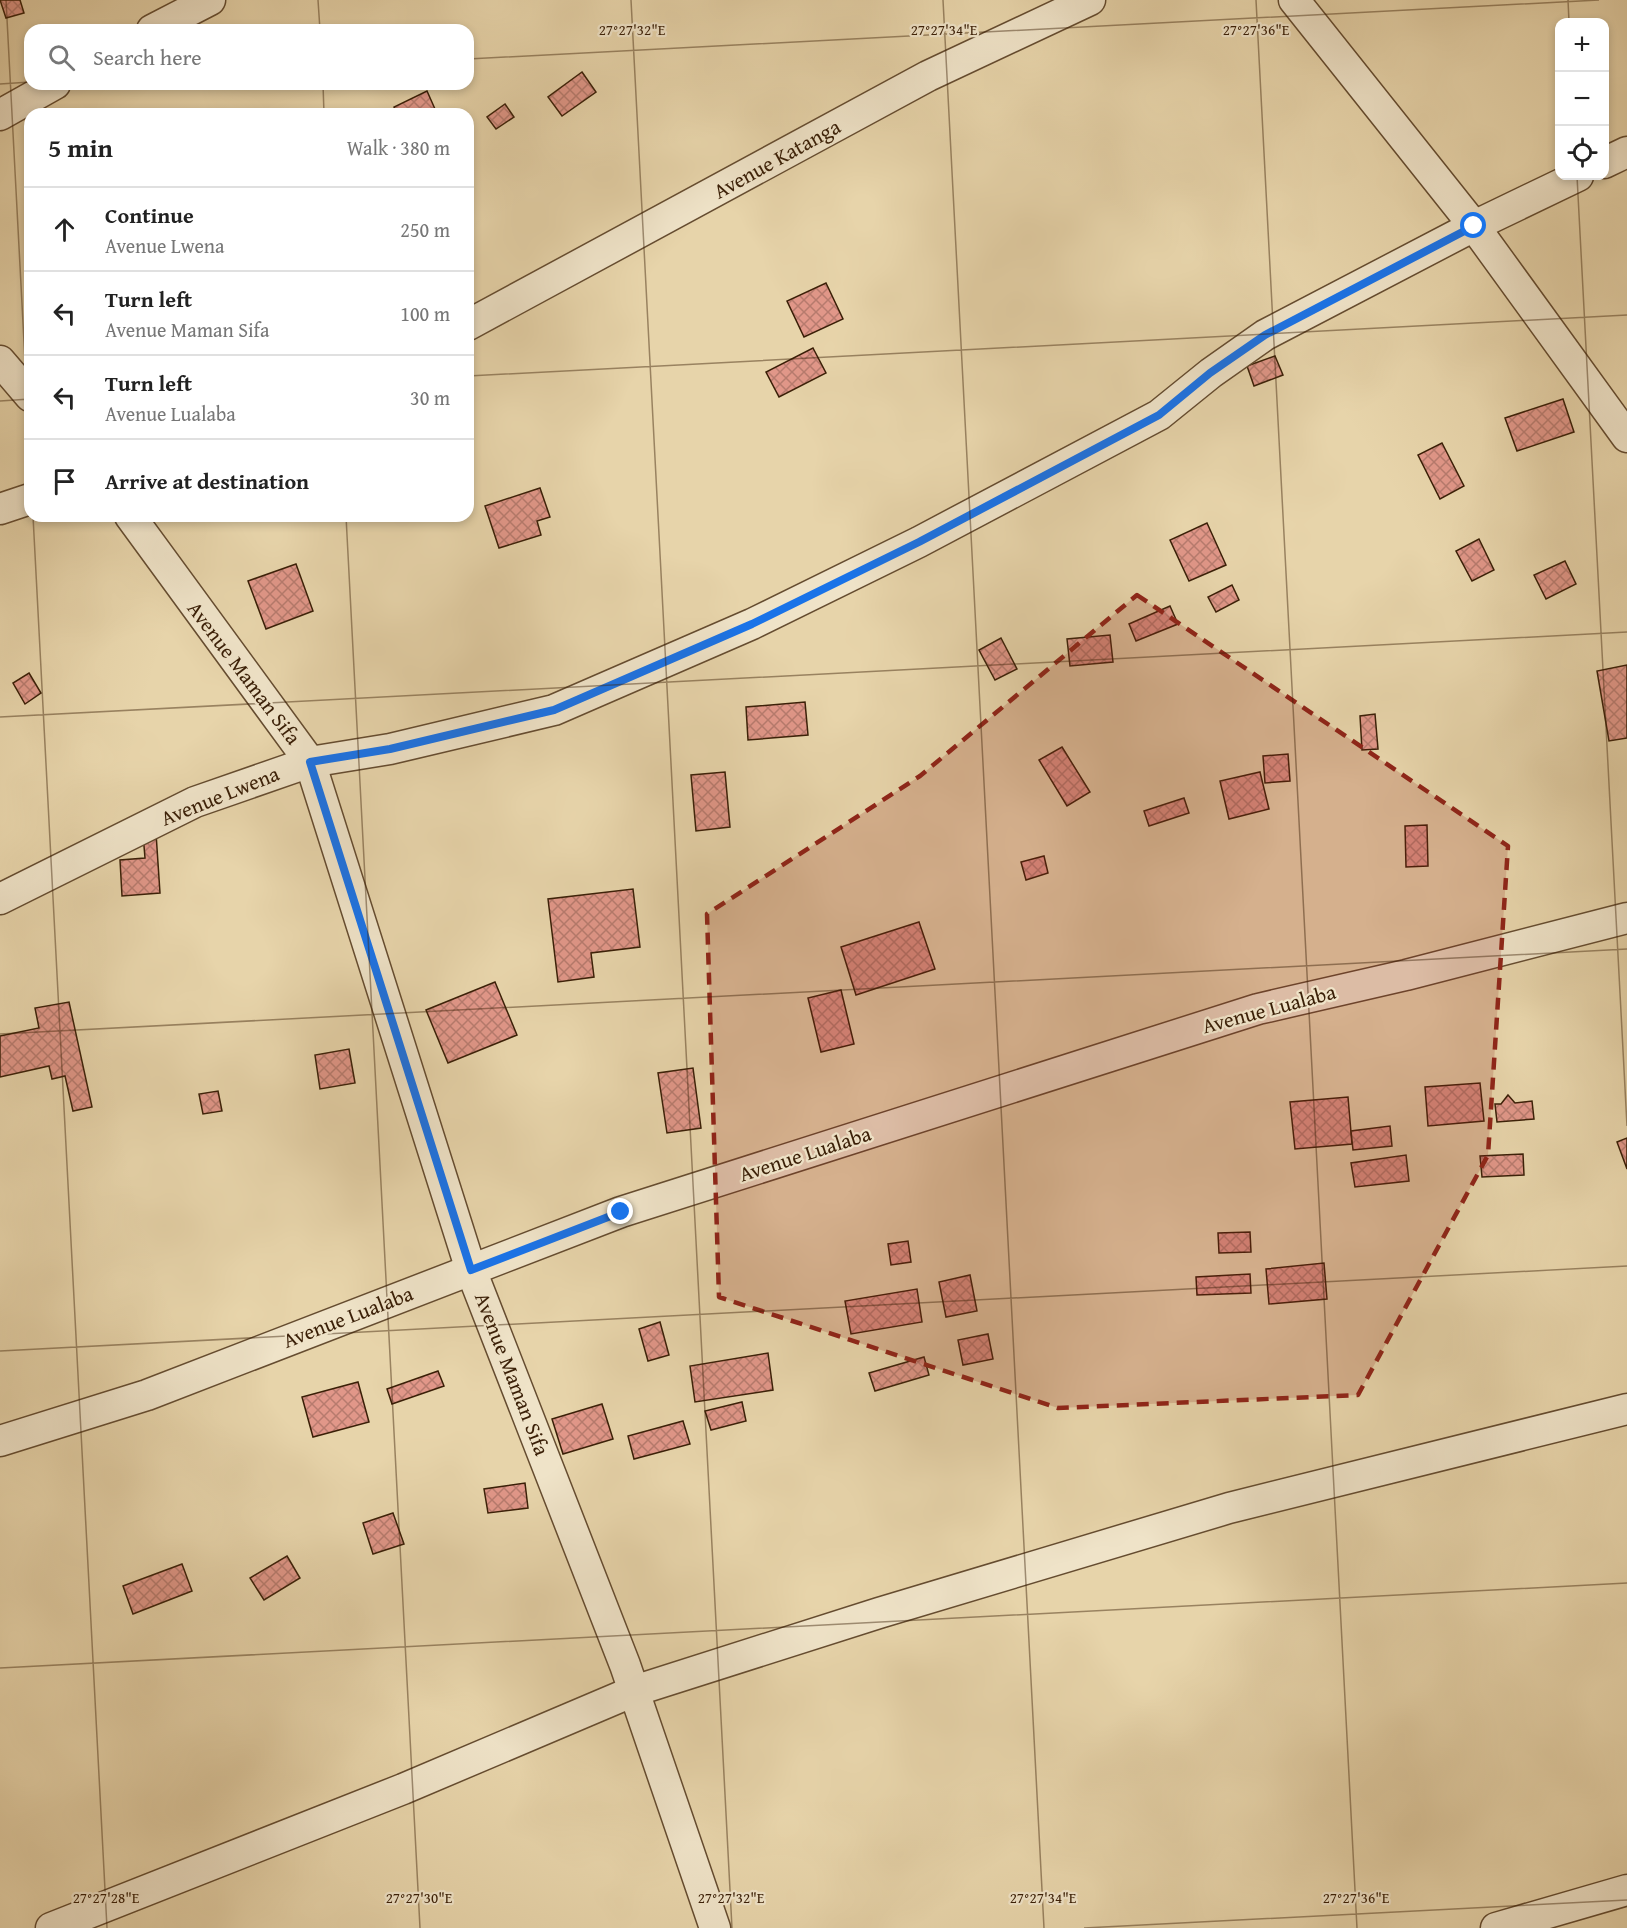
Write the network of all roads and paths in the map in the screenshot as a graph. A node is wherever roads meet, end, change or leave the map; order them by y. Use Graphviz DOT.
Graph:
graph roads {
  1 [pos="210,0"];
  2 [pos="1090,0"];
  3 [pos="1294,0"];
  4 [pos="164,24"];
  5 [pos="45,90"];
  6 [pos="0,115"];
  7 [pos="1627,152"];
  8 [pos="1609,161"];
  9 [pos="1570,180"];
  10 [pos="1474,226"];
  11 [pos="474,322"];
  12 [pos="0,361"];
  13 [pos="24,389"];
  14 [pos="1627,436"];
  15 [pos="24,501"];
  16 [pos="0,509"];
  17 [pos="134,522"];
  18 [pos="310,762"];
  19 [pos="0,898"];
  20 [pos="1627,918"];
  21 [pos="471,1270"];
  22 [pos="1627,1409"];
  23 [pos="0,1441"];
  24 [pos="634,1691"];
  25 [pos="1627,1890"];
  26 [pos="51,1928"];
  27 [pos="715,1928"];
  28 [pos="1496,1928"];
  1 -- 4 [label="street"];
  2 -- 11 [label="street, Avenue Katanga"];
  3 -- 10 [label="street"];
  5 -- 6 [label="street"];
  7 -- 8 [label="street"];
  9 -- 10 [label="street, Avenue Lwena"];
  10 -- 14 [label="street"];
  10 -- 18 [label="street, Avenue Lwena"];
  12 -- 13 [label="street"];
  15 -- 16 [label="street"];
  17 -- 18 [label="street, Avenue Maman Sifa"];
  18 -- 19 [label="street, Avenue Lwena"];
  18 -- 21 [label="street, Avenue Maman Sifa"];
  20 -- 21 [label="street, Avenue Lualaba"];
  21 -- 23 [label="street, Avenue Lualaba"];
  21 -- 24 [label="street, Avenue Maman Sifa"];
  22 -- 24 [label="street"];
  24 -- 26 [label="street"];
  24 -- 27 [label="street, Avenue Maman Sifa"];
  25 -- 28 [label="street"];
}
